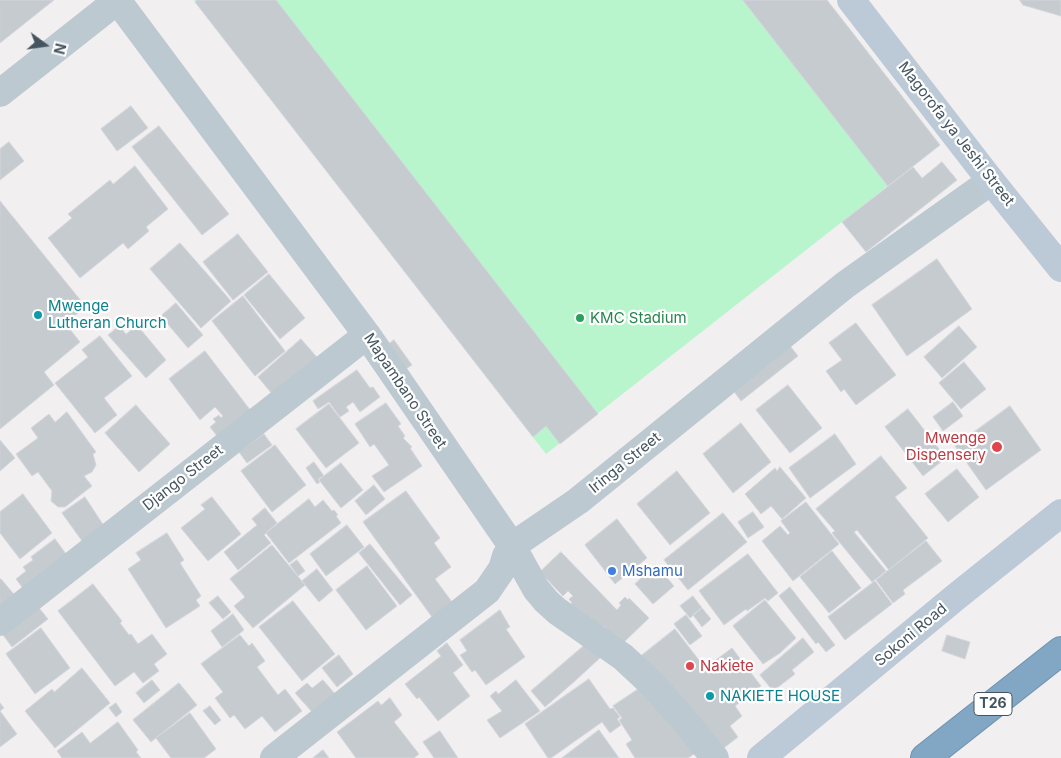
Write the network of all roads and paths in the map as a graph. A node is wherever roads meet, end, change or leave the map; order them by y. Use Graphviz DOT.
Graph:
graph roads {
  1 [pos="117,0"];
  2 [pos="851,0"];
  3 [pos="0,93"];
  4 [pos="991,181"];
  5 [pos="1061,268"];
  6 [pos="367,335"];
  7 [pos="1061,513"];
  8 [pos="512,546"];
  9 [pos="0,622"];
  10 [pos="1061,651"];
  11 [pos="274,758"];
  12 [pos="715,758"];
  13 [pos="761,758"];
  14 [pos="925,758"];
  1 -- 3 [label="street"];
  1 -- 6 [label="street, Mapambano Street"];
  2 -- 4 [label="street, Magorofa ya Jeshi Street"];
  4 -- 5 [label="street, Magorofa ya Jeshi Street"];
  4 -- 8 [label="street, Iringa Street"];
  6 -- 8 [label="street, Mapambano Street"];
  6 -- 9 [label="street, Django Street"];
  7 -- 13 [label="street, Sokoni Road"];
  8 -- 11 [label="street"];
  8 -- 12 [label="street, Mapambano Street"];
  10 -- 14 [label="highway, T26"];
}
